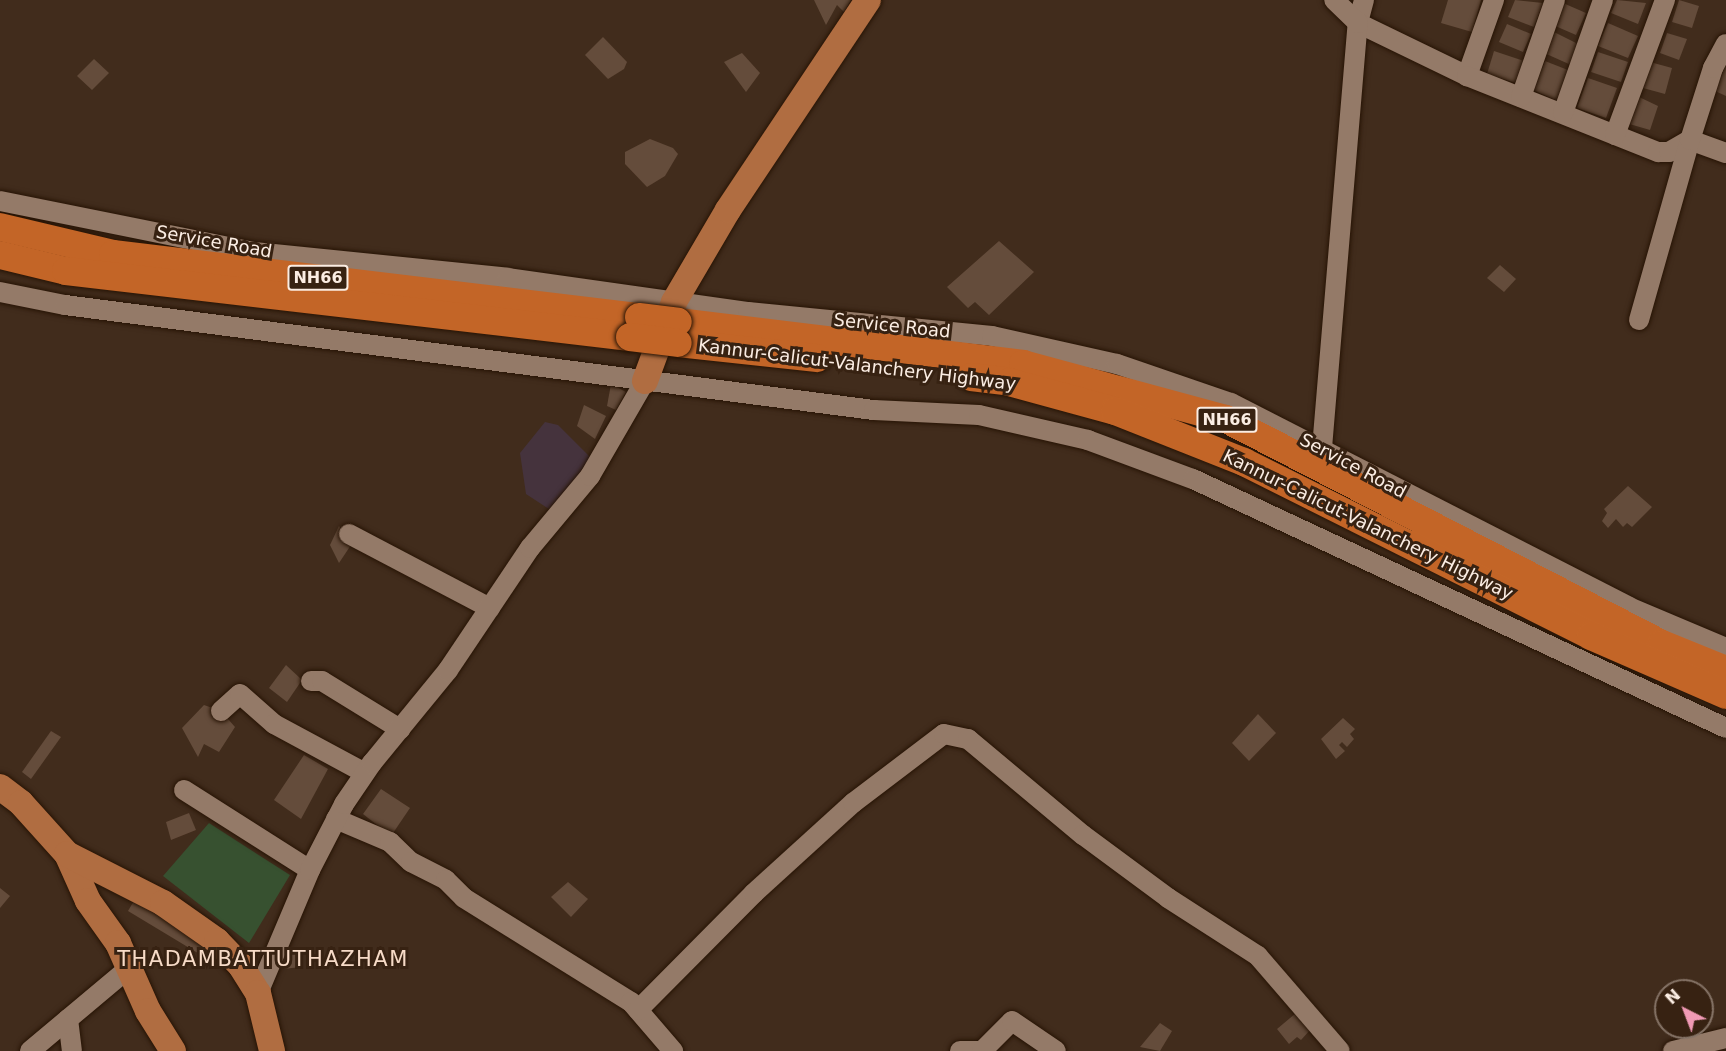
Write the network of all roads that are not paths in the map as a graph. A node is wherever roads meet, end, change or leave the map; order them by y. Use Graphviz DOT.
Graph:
graph roads {
  1 [pos="868,0"];
  2 [pos="1334,0"];
  3 [pos="1364,0"];
  4 [pos="1494,0"];
  5 [pos="1555,0"];
  6 [pos="1603,0"];
  7 [pos="1665,0"];
  8 [pos="1358,24"];
  9 [pos="1726,44"];
  10 [pos="1467,76"];
  11 [pos="1521,97"];
  12 [pos="1563,113"];
  13 [pos="1615,135"];
  14 [pos="1690,140"];
  15 [pos="1726,153"];
  16 [pos="0,201"];
  17 [pos="0,227"];
  18 [pos="0,255"];
  19 [pos="0,292"];
  20 [pos="1639,320"];
  21 [pos="677,322"];
  22 [pos="634,327"];
  23 [pos="645,381"];
  24 [pos="1322,448"];
  25 [pos="349,534"];
  26 [pos="490,608"];
  27 [pos="1726,648"];
  28 [pos="1726,670"];
  29 [pos="311,681"];
  30 [pos="1726,695"];
  31 [pos="221,711"];
  32 [pos="1726,728"];
  33 [pos="400,729"];
  34 [pos="365,773"];
  35 [pos="0,787"];
  36 [pos="183,790"];
  37 [pos="336,819"];
  38 [pos="67,854"];
  39 [pos="310,870"];
  40 [pos="129,968"];
  41 [pos="258,993"];
  42 [pos="638,1010"];
  43 [pos="68,1019"];
  44 [pos="1726,1038"];
  45 [pos="30,1051"];
  46 [pos="72,1051"];
  47 [pos="173,1051"];
  48 [pos="272,1051"];
  49 [pos="673,1051"];
  50 [pos="960,1051"];
  51 [pos="981,1051"];
  52 [pos="1056,1051"];
  53 [pos="1340,1051"];
  54 [pos="1674,1051"];
  1 -- 21 [label="main road"];
  2 -- 8 [label="street"];
  3 -- 8 [label="street"];
  4 -- 10 [label="street"];
  5 -- 11 [label="street"];
  6 -- 12 [label="street"];
  7 -- 13 [label="street"];
  8 -- 10 [label="street"];
  8 -- 24 [label="street"];
  9 -- 14 [label="street"];
  10 -- 11 [label="street"];
  11 -- 12 [label="street"];
  12 -- 13 [label="street"];
  13 -- 14 [label="street"];
  14 -- 15 [label="street"];
  14 -- 20 [label="street"];
  16 -- 21 [label="street, Service Road"];
  17 -- 22 [label="highway, NH66"];
  18 -- 22 [label="highway, Kannur-Calicut-Valanchery Highway / NH66"];
  19 -- 23 [label="street"];
  21 -- 22 [label="highway, Kannur-Calicut-Valanchery Highway / NH66, bridge"];
  21 -- 23 [label="main road"];
  21 -- 24 [label="street, Service Road"];
  21 -- 28 [label="highway, NH66"];
  21 -- 30 [label="highway, Kannur-Calicut-Valanchery Highway / NH66"];
  23 -- 26 [label="street"];
  23 -- 32 [label="street"];
  24 -- 27 [label="street, Service Road"];
  25 -- 26 [label="street"];
  26 -- 33 [label="street"];
  29 -- 33 [label="street"];
  31 -- 34 [label="street"];
  33 -- 34 [label="street"];
  34 -- 37 [label="street"];
  35 -- 38 [label="main road"];
  36 -- 39 [label="street"];
  37 -- 39 [label="street"];
  37 -- 42 [label="street"];
  38 -- 40 [label="main road"];
  38 -- 41 [label="main road"];
  39 -- 41 [label="street"];
  40 -- 43 [label="street"];
  40 -- 47 [label="main road"];
  41 -- 48 [label="main road"];
  42 -- 49 [label="street"];
  42 -- 53 [label="street"];
  43 -- 45 [label="street"];
  43 -- 46 [label="street"];
  44 -- 54 [label="street"];
  50 -- 51 [label="street"];
  51 -- 52 [label="street"];
}
